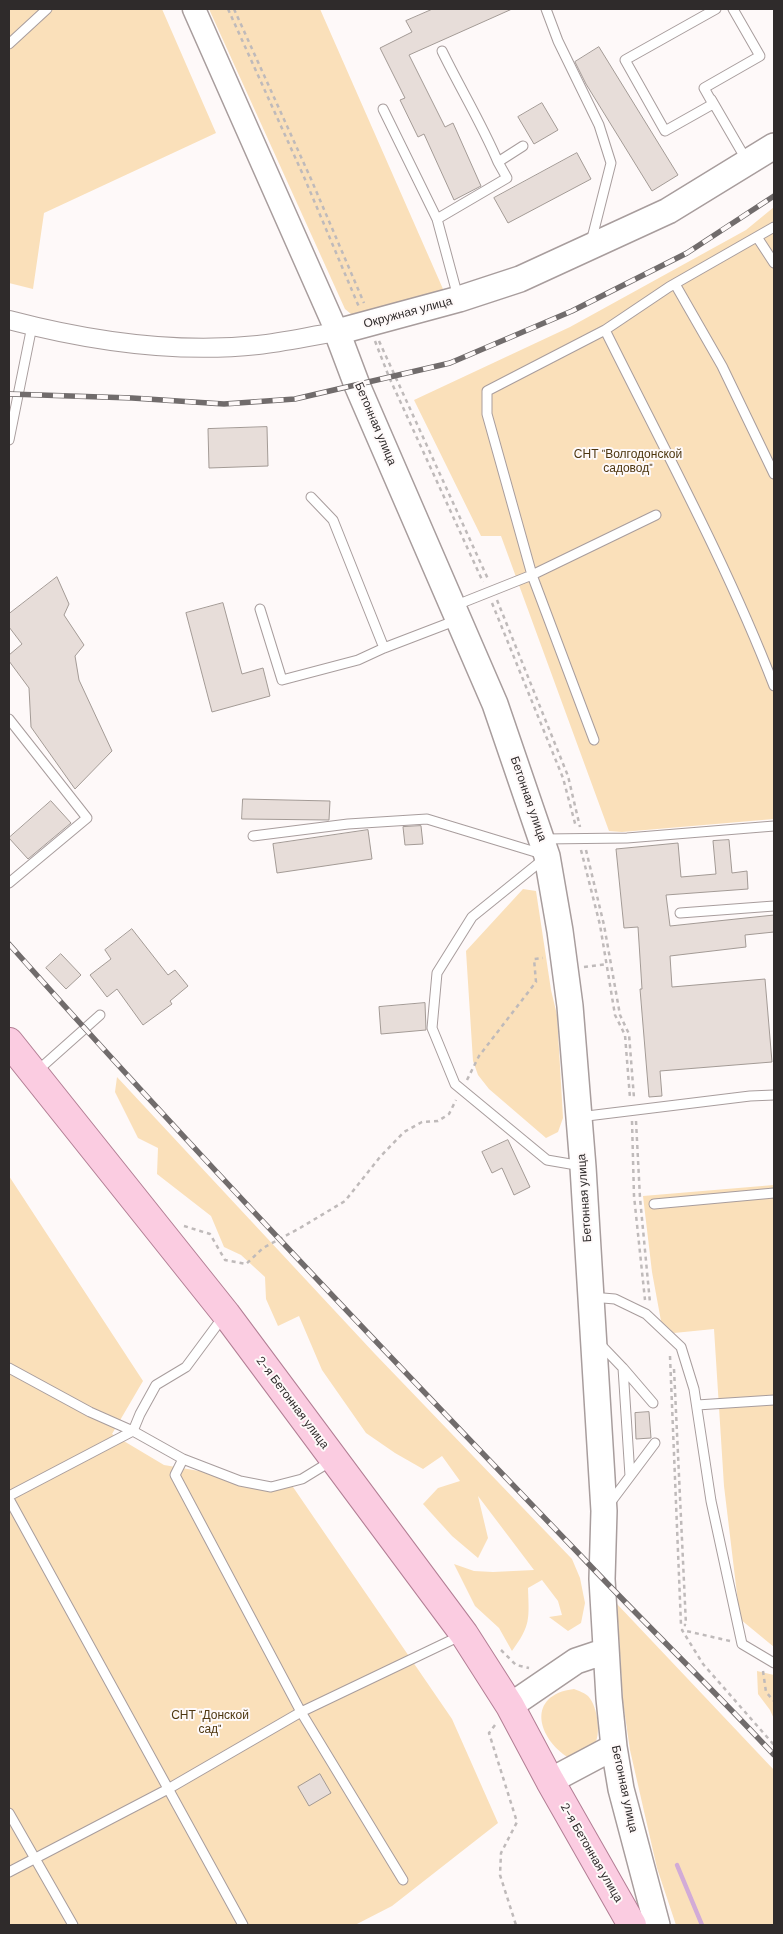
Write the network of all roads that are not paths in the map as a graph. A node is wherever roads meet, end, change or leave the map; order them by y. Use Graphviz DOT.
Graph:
graph roads {
  1 [pos="47,9"];
  2 [pos="194,9"];
  3 [pos="546,9"];
  4 [pos="716,9"];
  5 [pos="734,9"];
  6 [pos="9,44"];
  7 [pos="442,51"];
  8 [pos="704,88"];
  9 [pos="383,109"];
  10 [pos="523,146"];
  11 [pos="774,146"];
  12 [pos="498,162"];
  13 [pos="748,162"];
  14 [pos="437,219"];
  15 [pos="774,227"];
  16 [pos="757,237"];
  17 [pos="590,248"];
  18 [pos="774,262"];
  19 [pos="675,284"];
  20 [pos="459,299"];
  21 [pos="9,320"];
  22 [pos="32,326"];
  23 [pos="605,330"];
  24 [pos="337,332"];
  25 [pos="9,440"];
  26 [pos="774,474"];
  27 [pos="312,497"];
  28 [pos="656,514"];
  29 [pos="532,574"];
  30 [pos="260,609"];
  31 [pos="457,613"];
  32 [pos="384,648"];
  33 [pos="774,686"];
  34 [pos="9,719"];
  35 [pos="594,740"];
  36 [pos="774,826"];
  37 [pos="253,836"];
  38 [pos="544,848"];
  39 [pos="9,883"];
  40 [pos="774,906"];
  41 [pos="680,913"];
  42 [pos="100,1015"];
  43 [pos="9,1042"];
  44 [pos="34,1074"];
  45 [pos="774,1095"];
  46 [pos="579,1117"];
  47 [pos="583,1167"];
  48 [pos="774,1193"];
  49 [pos="654,1204"];
  50 [pos="591,1297"];
  51 [pos="226,1314"];
  52 [pos="593,1338"];
  53 [pos="9,1368"];
  54 [pos="624,1368"];
  55 [pos="774,1400"];
  56 [pos="653,1404"];
  57 [pos="697,1404"];
  58 [pos="133,1431"];
  59 [pos="655,1443"];
  60 [pos="183,1459"];
  61 [pos="334,1459"];
  62 [pos="630,1476"];
  63 [pos="9,1498"];
  64 [pos="604,1511"];
  65 [pos="464,1634"];
  66 [pos="606,1651"];
  67 [pos="774,1663"];
  68 [pos="510,1706"];
  69 [pos="301,1712"];
  70 [pos="614,1747"];
  71 [pos="550,1781"];
  72 [pos="168,1789"];
  73 [pos="9,1813"];
  74 [pos="35,1858"];
  75 [pos="9,1872"];
  76 [pos="403,1880"];
  77 [pos="74,1925"];
  78 [pos="243,1925"];
  79 [pos="614,1925"];
  80 [pos="632,1925"];
  81 [pos="657,1925"];
  1 -- 6 [label="lane"];
  2 -- 24 [label="street, Бетонная улица"];
  3 -- 17 [label="lane"];
  4 -- 8 [label="lane"];
  5 -- 8 [label="lane"];
  7 -- 12 [label="lane"];
  8 -- 13 [label="lane"];
  9 -- 14 [label="lane"];
  10 -- 12 [label="lane"];
  11 -- 13 [label="main road, Окружная улица"];
  12 -- 14 [label="lane"];
  13 -- 17 [label="main road, Окружная улица"];
  14 -- 20 [label="lane"];
  15 -- 16 [label="lane"];
  16 -- 18 [label="lane"];
  16 -- 19 [label="lane"];
  17 -- 20 [label="main road, Окружная улица"];
  19 -- 23 [label="lane"];
  19 -- 26 [label="lane"];
  20 -- 24 [label="main road, Окружная улица"];
  21 -- 22 [label="street, Окружная улица"];
  22 -- 24 [label="street, Окружная улица"];
  22 -- 25 [label="lane"];
  23 -- 29 [label="lane"];
  23 -- 33 [label="lane"];
  24 -- 31 [label="main road, Бетонная улица"];
  27 -- 32 [label="lane"];
  28 -- 29 [label="lane"];
  29 -- 31 [label="lane"];
  29 -- 35 [label="lane"];
  30 -- 32 [label="lane"];
  31 -- 32 [label="lane"];
  31 -- 38 [label="main road, Бетонная улица"];
  34 -- 39 [label="lane"];
  36 -- 38 [label="lane"];
  37 -- 38 [label="lane"];
  38 -- 46 [label="main road, Бетонная улица"];
  38 -- 47 [label="lane"];
  40 -- 41 [label="lane"];
  42 -- 44 [label="lane"];
  43 -- 44 [label="main road, 2-я Бетонная улица"];
  44 -- 51 [label="main road, 2-я Бетонная улица"];
  45 -- 46 [label="lane"];
  46 -- 47 [label="main road, Бетонная улица"];
  47 -- 50 [label="main road, Бетонная улица"];
  48 -- 49 [label="lane"];
  50 -- 52 [label="main road, Бетонная улица"];
  50 -- 57 [label="lane"];
  51 -- 58 [label="lane"];
  51 -- 61 [label="main road, 2-я Бетонная улица"];
  52 -- 54 [label="lane"];
  52 -- 64 [label="main road, Бетонная улица"];
  53 -- 58 [label="lane"];
  54 -- 56 [label="lane"];
  54 -- 62 [label="lane"];
  55 -- 57 [label="lane"];
  57 -- 67 [label="lane"];
  58 -- 60 [label="lane"];
  58 -- 63 [label="lane"];
  59 -- 62 [label="lane"];
  60 -- 61 [label="lane"];
  60 -- 69 [label="lane"];
  61 -- 65 [label="main road, 2-я Бетонная улица"];
  62 -- 64 [label="lane"];
  63 -- 72 [label="lane"];
  64 -- 66 [label="main road, Бетонная улица"];
  65 -- 68 [label="main road, 2-я Бетонная улица"];
  65 -- 69 [label="lane"];
  66 -- 68 [label="main road"];
  66 -- 70 [label="main road, Бетонная улица"];
  68 -- 71 [label="main road, 2-я Бетонная улица"];
  69 -- 72 [label="lane"];
  69 -- 76 [label="lane"];
  70 -- 71 [label="main road"];
  70 -- 81 [label="main road, Бетонная улица"];
  71 -- 79 [label="main road, 2-я Бетонная улица"];
  71 -- 80 [label="main road, 2-я Бетонная улица"];
  72 -- 74 [label="lane"];
  72 -- 78 [label="lane"];
  73 -- 74 [label="lane"];
  74 -- 75 [label="lane"];
  74 -- 77 [label="lane"];
}
